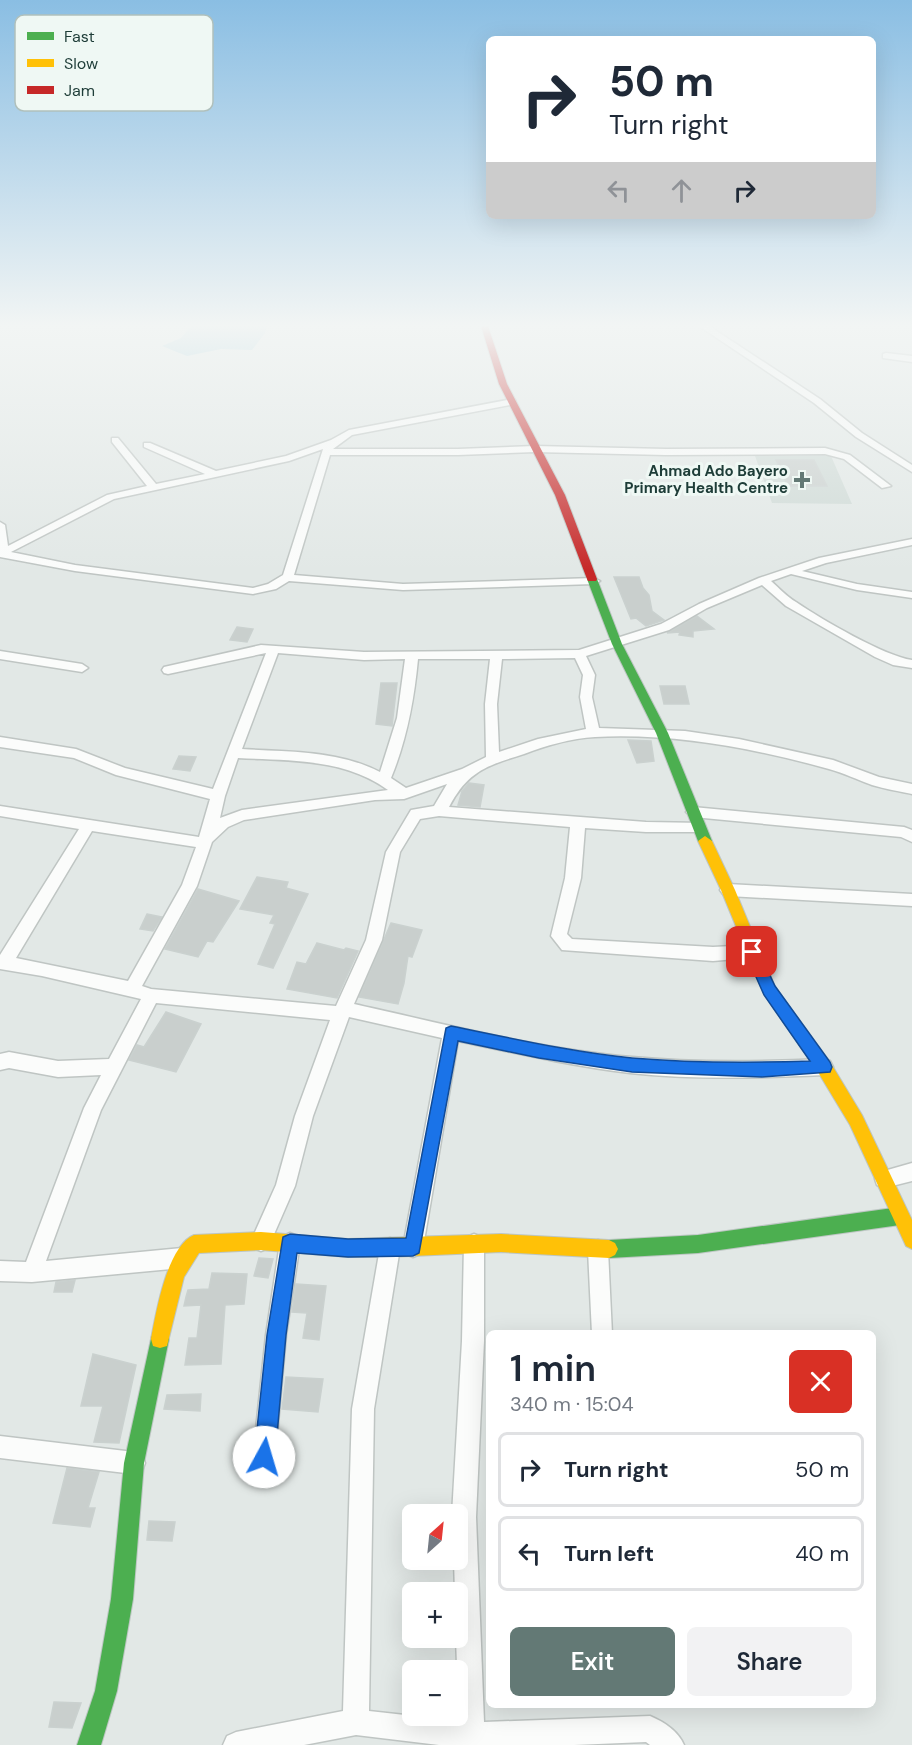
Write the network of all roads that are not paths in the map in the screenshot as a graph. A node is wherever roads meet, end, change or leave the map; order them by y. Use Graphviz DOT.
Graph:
graph roads {
  1 [pos="484,407"];
  2 [pos="515,407"];
  3 [pos="825,407"];
  4 [pos="115,440"];
  5 [pos="334,442"];
  6 [pos="147,445"];
  7 [pos="535,449"];
  8 [pos="326,452"];
  9 [pos="912,469"];
  10 [pos="214,474"];
  11 [pos="885,486"];
  12 [pos="154,488"];
  13 [pos="0,525"];
  14 [pos="912,542"];
  15 [pos="2,554"];
  16 [pos="790,571"];
  17 [pos="288,577"];
  18 [pos="763,580"];
  19 [pos="594,581"];
  20 [pos="912,596"];
  21 [pos="617,644"];
  22 [pos="273,650"];
  23 [pos="579,654"];
  24 [pos="0,655"];
  25 [pos="412,655"];
  26 [pos="496,655"];
  27 [pos="912,664"];
  28 [pos="82,668"];
  29 [pos="168,670"];
  30 [pos="593,732"];
  31 [pos="662,733"];
  32 [pos="0,742"];
  33 [pos="233,753"];
  34 [pos="493,759"];
  35 [pos="464,774"];
  36 [pos="384,778"];
  37 [pos="912,789"];
  38 [pos="404,794"];
  39 [pos="218,795"];
  40 [pos="0,811"];
  41 [pos="440,811"];
  42 [pos="693,812"];
  43 [pos="578,822"];
  44 [pos="88,826"];
  45 [pos="698,827"];
  46 [pos="912,837"];
  47 [pos="204,843"];
  48 [pos="728,890"];
  49 [pos="912,900"];
  50 [pos="752,952"];
  51 [pos="2,962"];
  52 [pos="132,989"];
  53 [pos="151,996"];
  54 [pos="343,1012"];
  55 [pos="451,1033"];
  56 [pos="0,1062"];
  57 [pos="115,1067"];
  58 [pos="824,1067"];
  59 [pos="912,1172"];
  60 [pos="884,1179"];
  61 [pos="900,1216"];
  62 [pos="912,1240"];
  63 [pos="261,1241"];
  64 [pos="290,1243"];
  65 [pos="474,1244"];
  66 [pos="413,1247"];
  67 [pos="390,1248"];
  68 [pos="598,1250"];
  69 [pos="183,1258"];
  70 [pos="0,1270"];
  71 [pos="32,1272"];
  72 [pos="603,1330"];
  73 [pos="0,1447"];
  74 [pos="264,1457"];
  75 [pos="134,1463"];
  76 [pos="356,1722"];
  77 [pos="472,1736"];
  78 [pos="89,1745"];
  79 [pos="236,1745"];
  80 [pos="671,1745"];
  1 -- 5 [label="street"];
  2 -- 7 [label="street"];
  3 -- 9 [label="street"];
  4 -- 12 [label="street"];
  5 -- 8 [label="street"];
  5 -- 10 [label="street"];
  6 -- 10 [label="street"];
  7 -- 8 [label="street"];
  7 -- 11 [label="street"];
  7 -- 19 [label="street"];
  8 -- 17 [label="street"];
  10 -- 12 [label="street"];
  12 -- 15 [label="street"];
  13 -- 15 [label="street"];
  14 -- 16 [label="street"];
  15 -- 17 [label="street"];
  16 -- 18 [label="street"];
  16 -- 20 [label="street"];
  17 -- 19 [label="street"];
  18 -- 21 [label="street"];
  18 -- 27 [label="street"];
  19 -- 21 [label="street"];
  21 -- 23 [label="street"];
  21 -- 31 [label="street"];
  22 -- 25 [label="street"];
  22 -- 29 [label="street"];
  22 -- 33 [label="street"];
  23 -- 26 [label="street"];
  23 -- 30 [label="street"];
  24 -- 28 [label="street"];
  25 -- 26 [label="street"];
  25 -- 36 [label="street"];
  26 -- 34 [label="street"];
  30 -- 31 [label="street"];
  30 -- 34 [label="street"];
  31 -- 37 [label="street"];
  31 -- 42 [label="street"];
  32 -- 39 [label="street"];
  33 -- 36 [label="street"];
  33 -- 39 [label="street"];
  34 -- 35 [label="street"];
  35 -- 38 [label="street"];
  35 -- 41 [label="street"];
  36 -- 38 [label="street"];
  38 -- 47 [label="street"];
  39 -- 47 [label="street"];
  40 -- 44 [label="street"];
  41 -- 43 [label="street"];
  41 -- 54 [label="street"];
  42 -- 45 [label="street"];
  42 -- 46 [label="street"];
  43 -- 45 [label="street"];
  43 -- 50 [label="street"];
  44 -- 47 [label="street"];
  44 -- 51 [label="street"];
  45 -- 48 [label="street"];
  47 -- 52 [label="street"];
  48 -- 49 [label="street"];
  48 -- 50 [label="street"];
  50 -- 58 [label="street"];
  51 -- 52 [label="street"];
  52 -- 53 [label="street"];
  53 -- 54 [label="street"];
  53 -- 57 [label="street"];
  54 -- 55 [label="street"];
  54 -- 63 [label="street"];
  55 -- 58 [label="street"];
  55 -- 66 [label="street"];
  56 -- 57 [label="street"];
  57 -- 71 [label="street"];
  58 -- 60 [label="street"];
  59 -- 60 [label="street"];
  60 -- 61 [label="street"];
  61 -- 62 [label="street"];
  61 -- 68 [label="street"];
  63 -- 64 [label="street"];
  63 -- 69 [label="street"];
  64 -- 67 [label="street"];
  64 -- 74 [label="street"];
  65 -- 66 [label="street"];
  65 -- 68 [label="street"];
  65 -- 77 [label="street"];
  66 -- 67 [label="street"];
  67 -- 76 [label="street"];
  68 -- 72 [label="street"];
  69 -- 71 [label="street"];
  69 -- 75 [label="street"];
  70 -- 71 [label="street"];
  73 -- 75 [label="street"];
  75 -- 78 [label="street"];
  76 -- 77 [label="street"];
  76 -- 79 [label="street"];
  77 -- 80 [label="street"];
}
